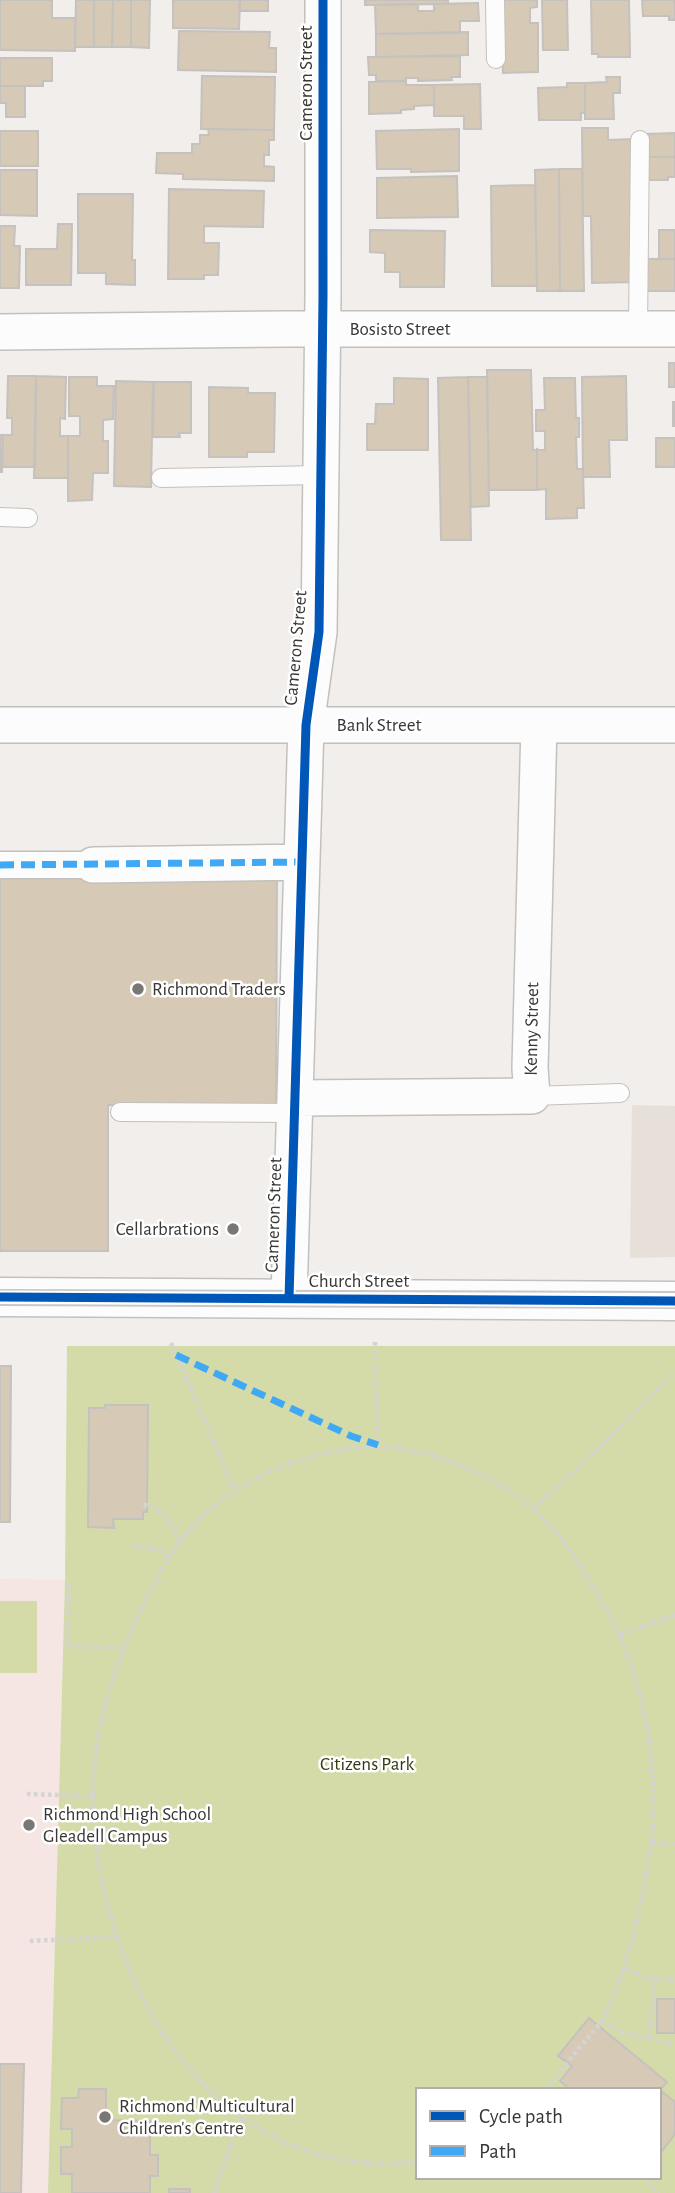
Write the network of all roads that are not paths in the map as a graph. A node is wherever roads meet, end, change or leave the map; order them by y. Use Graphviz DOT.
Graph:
graph roads {
  1 [pos="323,0"];
  2 [pos="495,0"];
  3 [pos="496,60"];
  4 [pos="640,140"];
  5 [pos="323,329"];
  6 [pos="639,329"];
  7 [pos="675,329"];
  8 [pos="0,332"];
  9 [pos="320,475"];
  10 [pos="161,478"];
  11 [pos="0,517"];
  12 [pos="28,518"];
  13 [pos="0,725"];
  14 [pos="306,725"];
  15 [pos="539,725"];
  16 [pos="675,725"];
  17 [pos="302,862"];
  18 [pos="0,865"];
  19 [pos="93,865"];
  20 [pos="620,1093"];
  21 [pos="532,1096"];
  22 [pos="295,1105"];
  23 [pos="120,1112"];
  24 [pos="0,1297"];
  25 [pos="289,1298"];
  26 [pos="675,1301"];
  1 -- 5 [label="street, Cameron Street"];
  2 -- 3 [label="lane"];
  4 -- 6 [label="lane"];
  5 -- 6 [label="street, Bosisto Street"];
  5 -- 8 [label="street, Bosisto Street"];
  5 -- 9 [label="street, Cameron Street"];
  6 -- 7 [label="street, Bosisto Street"];
  9 -- 10 [label="lane"];
  9 -- 14 [label="street, Cameron Street"];
  11 -- 12 [label="lane"];
  13 -- 14 [label="street, Bank Street"];
  14 -- 15 [label="street, Bank Street"];
  14 -- 17 [label="street, Cameron Street"];
  15 -- 16 [label="street, Bank Street"];
  15 -- 21 [label="street, Kenny Street"];
  17 -- 19 [label="street"];
  17 -- 22 [label="street, Cameron Street"];
  18 -- 19 [label="street"];
  20 -- 21 [label="lane"];
  21 -- 22 [label="street, Kenny Street"];
  22 -- 23 [label="lane"];
  22 -- 25 [label="street, Cameron Street"];
  24 -- 25 [label="main road, Church Street"];
  25 -- 26 [label="main road, Church Street"];
}
